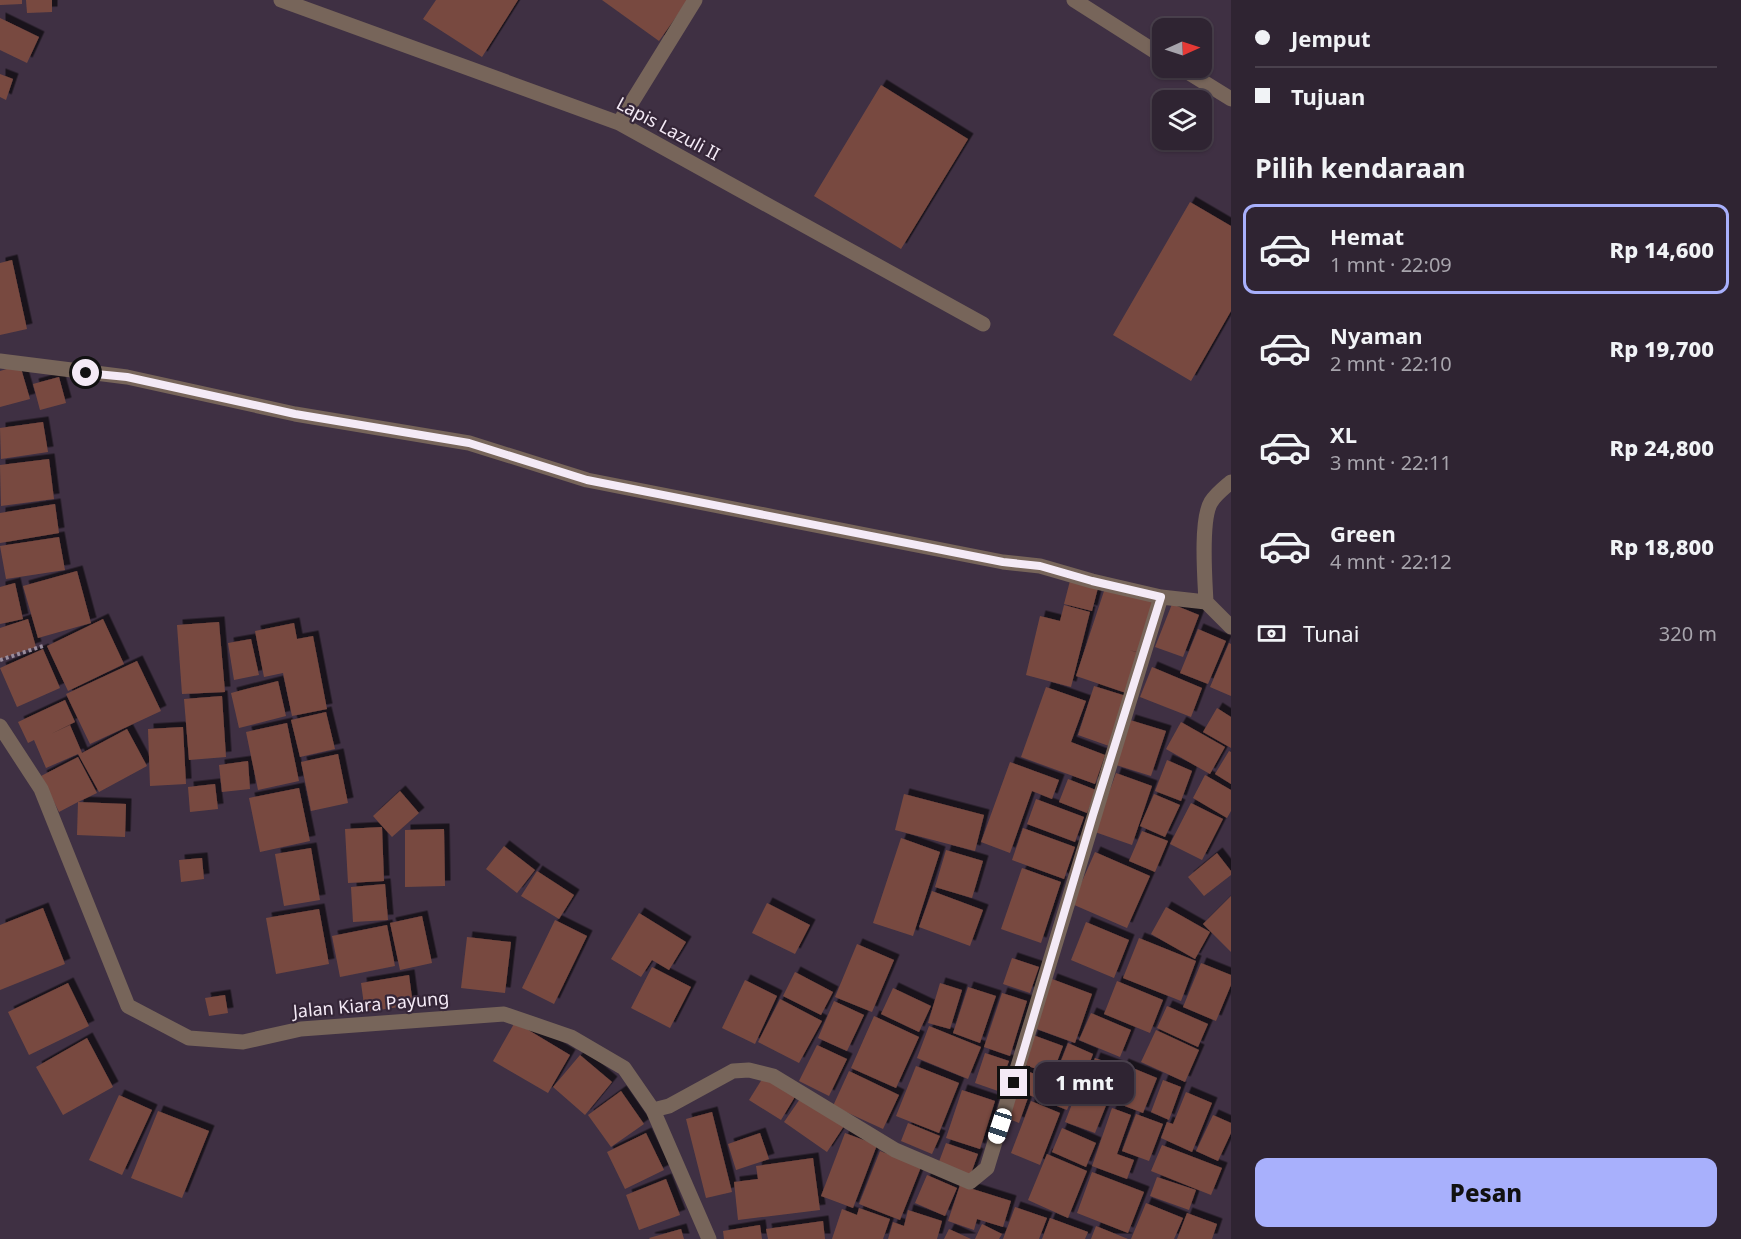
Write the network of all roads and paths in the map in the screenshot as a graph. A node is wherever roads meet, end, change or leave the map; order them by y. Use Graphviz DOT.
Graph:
graph roads {
  1 [pos="281,0"];
  2 [pos="695,0"];
  3 [pos="1074,0"];
  4 [pos="1152,50"];
  5 [pos="1197,78"];
  6 [pos="1231,99"];
  7 [pos="619,123"];
  8 [pos="983,324"];
  9 [pos="0,361"];
  10 [pos="1231,482"];
  11 [pos="1161,597"];
  12 [pos="1206,602"];
  13 [pos="1231,627"];
  14 [pos="43,646"];
  15 [pos="0,660"];
  16 [pos="0,726"];
  17 [pos="653,1110"];
  18 [pos="709,1239"];
  1 -- 7 [label="street, Lapis Lazuli II"];
  2 -- 7 [label="street"];
  3 -- 4 [label="street"];
  5 -- 6 [label="street"];
  7 -- 8 [label="street, Lapis Lazuli II"];
  9 -- 11 [label="street"];
  10 -- 12 [label="street"];
  11 -- 12 [label="street"];
  11 -- 17 [label="street"];
  12 -- 13 [label="street"];
  14 -- 15 [label="path"];
  16 -- 17 [label="street, Jalan Kiara Payung"];
  17 -- 18 [label="street, Jalan Kiara Payung"];
}
